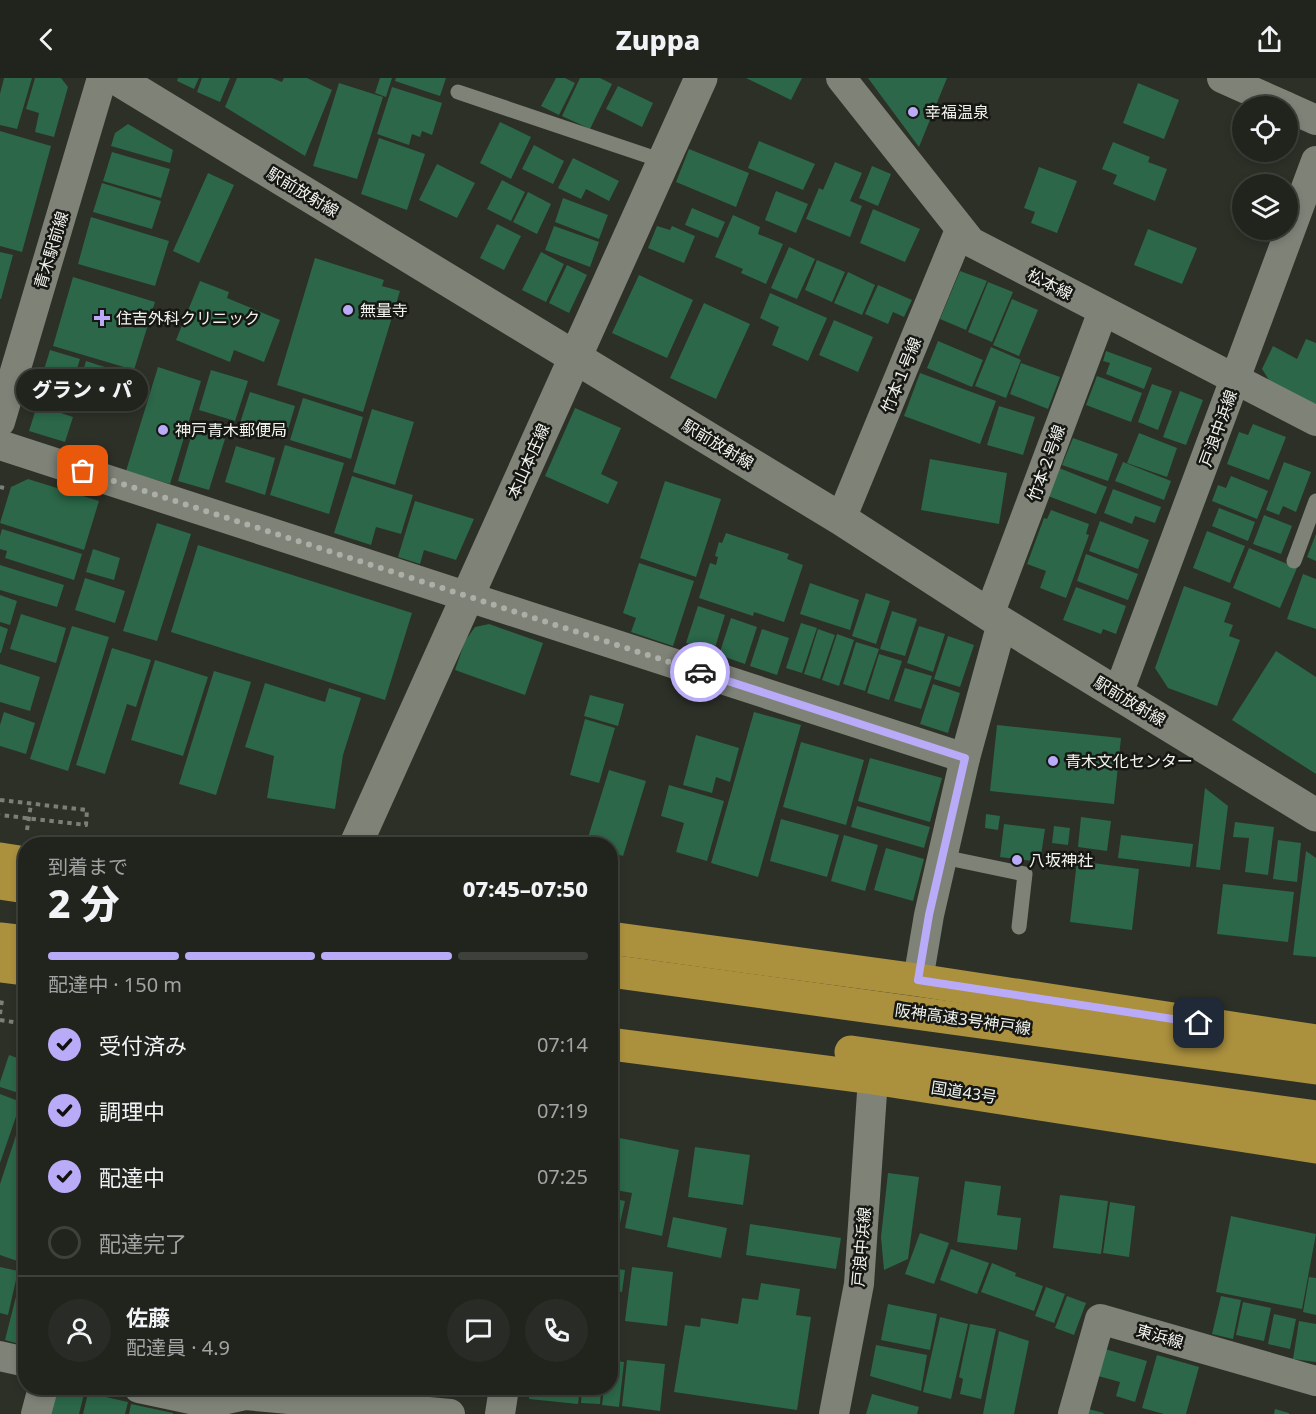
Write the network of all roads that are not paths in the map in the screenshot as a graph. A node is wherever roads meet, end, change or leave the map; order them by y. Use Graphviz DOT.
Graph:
graph roads {
  1 [pos="102,78"];
  2 [pos="118,78"];
  3 [pos="700,78"];
  4 [pos="841,78"];
  5 [pos="1221,78"];
  6 [pos="458,92"];
  7 [pos="1261,96"];
  8 [pos="1298,112"];
  9 [pos="1316,120"];
  10 [pos="663,161"];
  11 [pos="1316,161"];
  12 [pos="960,230"];
  13 [pos="1103,311"];
  14 [pos="576,357"];
  15 [pos="1236,380"];
  16 [pos="1316,421"];
  17 [pos="0,422"];
  18 [pos="0,445"];
  19 [pos="1316,501"];
  20 [pos="841,519"];
  21 [pos="1294,561"];
  22 [pos="467,596"];
  23 [pos="996,619"];
  24 [pos="1118,694"];
  25 [pos="965,758"];
  26 [pos="1316,815"];
  27 [pos="359,837"];
  28 [pos="942,857"];
  29 [pos="0,859"];
  30 [pos="18,862"];
  31 [pos="0,883"];
  32 [pos="18,885"];
  33 [pos="1019,927"];
  34 [pos="0,939"];
  35 [pos="618,939"];
  36 [pos="18,941"];
  37 [pos="0,966"];
  38 [pos="18,968"];
  39 [pos="618,972"];
  40 [pos="918,980"];
  41 [pos="618,1023"];
  42 [pos="1316,1041"];
  43 [pos="618,1045"];
  44 [pos="848,1052"];
  45 [pos="1223,1055"];
  46 [pos="1316,1056"];
  47 [pos="1316,1068"];
  48 [pos="873,1078"];
  49 [pos="1316,1117"];
  50 [pos="1316,1148"];
  51 [pos="1316,1163"];
  52 [pos="0,1356"];
  53 [pos="18,1360"];
  54 [pos="1316,1381"];
  55 [pos="41,1395"];
  56 [pos="177,1395"];
  57 [pos="503,1395"];
  58 [pos="210,1401"];
  59 [pos="36,1414"];
  60 [pos="450,1414"];
  61 [pos="500,1414"];
  62 [pos="834,1414"];
  63 [pos="1073,1414"];
  1 -- 17 [label="street, 青木駅前線"];
  2 -- 14 [label="street, 駅前放射線"];
  3 -- 10 [label="street, 本山本庄線"];
  4 -- 12 [label="street, 松本線"];
  5 -- 7 [label="street"];
  6 -- 10 [label="lane"];
  8 -- 9 [label="street"];
  10 -- 14 [label="street, 本山本庄線"];
  11 -- 15 [label="street, 戸浪中浜線"];
  12 -- 13 [label="street, 松本線"];
  12 -- 20 [label="street, 竹本１号線"];
  13 -- 15 [label="street, 松本線"];
  13 -- 23 [label="street, 竹本２号線"];
  14 -- 20 [label="street, 駅前放射線"];
  14 -- 22 [label="street, 本山本庄線"];
  15 -- 16 [label="street, 松本線"];
  15 -- 24 [label="street, 戸浪中浜線"];
  18 -- 22 [label="street"];
  19 -- 21 [label="lane"];
  20 -- 23 [label="street, 駅前放射線"];
  22 -- 25 [label="street"];
  22 -- 27 [label="street, 本山本庄線"];
  23 -- 24 [label="street, 駅前放射線"];
  23 -- 25 [label="street"];
  24 -- 26 [label="street, 駅前放射線"];
  25 -- 28 [label="street"];
  28 -- 33 [label="lane"];
  28 -- 40 [label="street"];
  29 -- 30 [label="highway"];
  31 -- 32 [label="highway"];
  34 -- 36 [label="highway"];
  35 -- 40 [label="highway"];
  37 -- 38 [label="highway"];
  39 -- 45 [label="highway, 阪神高速3号神戸線"];
  40 -- 42 [label="highway"];
  41 -- 44 [label="highway"];
  43 -- 48 [label="highway, 国道43号"];
  44 -- 49 [label="highway"];
  44 -- 51 [label="highway"];
  45 -- 46 [label="highway"];
  45 -- 47 [label="highway, 阪神高速3号神戸線"];
  48 -- 50 [label="highway, 国道43号"];
  48 -- 62 [label="street, 戸浪中浜線"];
  52 -- 53 [label="street"];
  54 -- 63 [label="street, 東浜線"];
  55 -- 59 [label="street"];
  56 -- 58 [label="street"];
  57 -- 61 [label="street"];
  58 -- 60 [label="street"];
}
